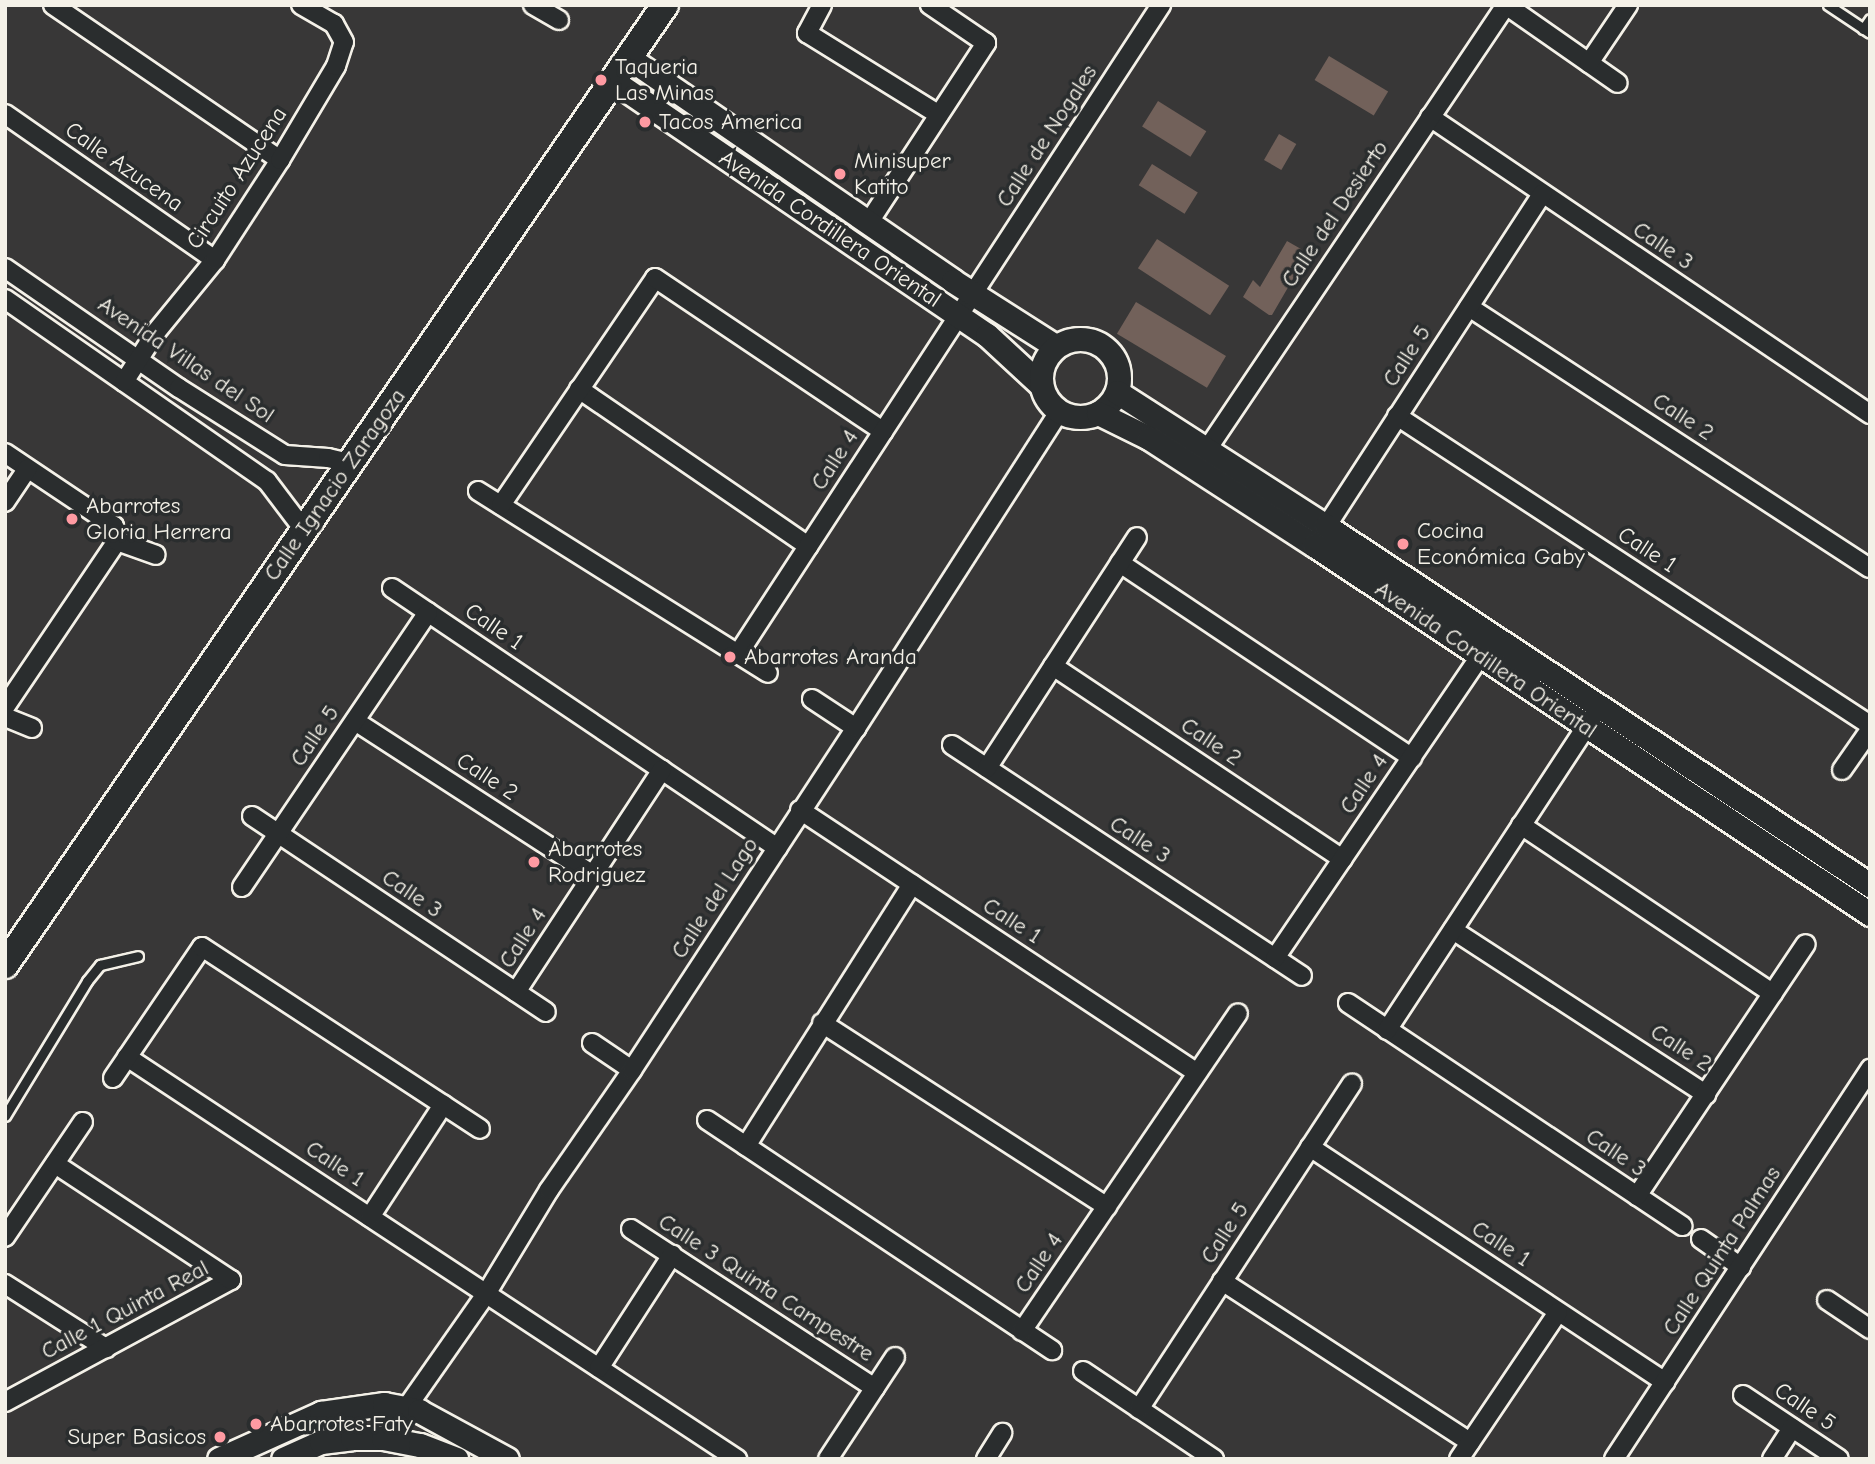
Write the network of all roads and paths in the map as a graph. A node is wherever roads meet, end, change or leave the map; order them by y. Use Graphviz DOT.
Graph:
graph roads {
  1 [pos="53,5"];
  2 [pos="301,5"];
  3 [pos="533,5"];
  4 [pos="665,5"];
  5 [pos="822,5"];
  6 [pos="930,5"];
  7 [pos="1161,5"];
  8 [pos="1506,5"];
  9 [pos="1628,5"];
  10 [pos="1828,5"];
  11 [pos="1870,19"];
  12 [pos="559,20"];
  13 [pos="1867,31"];
  14 [pos="629,58"];
  15 [pos="1588,63"];
  16 [pos="613,82"];
  17 [pos="1618,82"];
  18 [pos="5,114"];
  19 [pos="939,114"];
  20 [pos="1430,117"];
  21 [pos="745,136"];
  22 [pos="728,159"];
  23 [pos="280,160"];
  24 [pos="1542,194"];
  25 [pos="869,222"];
  26 [pos="215,260"];
  27 [pos="5,268"];
  28 [pos="973,294"];
  29 [pos="5,299"];
  30 [pos="1469,307"];
  31 [pos="959,315"];
  32 [pos="1055,346"];
  33 [pos="138,360"];
  34 [pos="124,382"];
  35 [pos="1041,385"];
  36 [pos="579,389"];
  37 [pos="1117,392"];
  38 [pos="1059,412"];
  39 [pos="1098,413"];
  40 [pos="1870,414"];
  41 [pos="1397,416"];
  42 [pos="883,431"];
  43 [pos="1206,451"];
  44 [pos="5,453"];
  45 [pos="285,455"];
  46 [pos="350,463"];
  47 [pos="27,469"];
  48 [pos="267,481"];
  49 [pos="478,491"];
  50 [pos="5,502"];
  51 [pos="501,505"];
  52 [pos="304,530"];
  53 [pos="1320,535"];
  54 [pos="1136,537"];
  55 [pos="117,541"];
  56 [pos="808,546"];
  57 [pos="156,555"];
  58 [pos="1119,563"];
  59 [pos="1870,568"];
  60 [pos="392,588"];
  61 [pos="428,612"];
  62 [pos="1494,636"];
  63 [pos="738,654"];
  64 [pos="1480,656"];
  65 [pos="1053,666"];
  66 [pos="768,673"];
  67 [pos="812,699"];
  68 [pos="1600,705"];
  69 [pos="5,707"];
  70 [pos="5,717"];
  71 [pos="355,721"];
  72 [pos="1586,726"];
  73 [pos="32,728"];
  74 [pos="856,728"];
  75 [pos="1870,728"];
  76 [pos="952,745"];
  77 [pos="1412,758"];
  78 [pos="987,768"];
  79 [pos="662,770"];
  80 [pos="1842,770"];
  81 [pos="800,810"];
  82 [pos="252,816"];
  83 [pos="1521,825"];
  84 [pos="278,834"];
  85 [pos="777,848"];
  86 [pos="1342,859"];
  87 [pos="593,875"];
  88 [pos="912,884"];
  89 [pos="1870,885"];
  90 [pos="242,887"];
  91 [pos="1870,914"];
  92 [pos="1453,930"];
  93 [pos="1806,944"];
  94 [pos="138,956"];
  95 [pos="1275,958"];
  96 [pos="5,965"];
  97 [pos="1302,976"];
  98 [pos="516,992"];
  99 [pos="1773,995"];
  100 [pos="1348,1003"];
  101 [pos="545,1012"];
  102 [pos="1238,1013"];
  103 [pos="822,1023"];
  104 [pos="1387,1030"];
  105 [pos="592,1043"];
  106 [pos="127,1057"];
  107 [pos="1870,1069"];
  108 [pos="632,1070"];
  109 [pos="1198,1073"];
  110 [pos="113,1079"];
  111 [pos="1352,1084"];
  112 [pos="1706,1094"];
  113 [pos="443,1105"];
  114 [pos="5,1116"];
  115 [pos="707,1120"];
  116 [pos="83,1122"];
  117 [pos="480,1129"];
  118 [pos="746,1146"];
  119 [pos="1310,1147"];
  120 [pos="55,1164"];
  121 [pos="1637,1196"];
  122 [pos="1107,1207"];
  123 [pos="370,1217"];
  124 [pos="1682,1226"];
  125 [pos="631,1229"];
  126 [pos="5,1237"];
  127 [pos="1701,1239"];
  128 [pos="672,1255"];
  129 [pos="1741,1267"];
  130 [pos="1222,1281"];
  131 [pos="5,1283"];
  132 [pos="486,1294"];
  133 [pos="1827,1300"];
  134 [pos="1558,1311"];
  135 [pos="1867,1319"];
  136 [pos="1023,1331"];
  137 [pos="106,1348"];
  138 [pos="1052,1350"];
  139 [pos="895,1357"];
  140 [pos="599,1368"];
  141 [pos="1083,1371"];
  142 [pos="1665,1382"];
  143 [pos="875,1388"];
  144 [pos="1744,1395"];
  145 [pos="5,1402"];
  146 [pos="407,1407"];
  147 [pos="1139,1409"];
  148 [pos="1792,1428"];
  149 [pos="1002,1433"];
  150 [pos="1470,1442"];
  151 [pos="219,1459"];
  152 [pos="283,1459"];
  153 [pos="456,1459"];
  154 [pos="507,1459"];
  155 [pos="737,1459"];
  156 [pos="828,1459"];
  157 [pos="986,1459"];
  158 [pos="1214,1459"];
  159 [pos="1459,1459"];
  160 [pos="1614,1459"];
  161 [pos="1772,1459"];
  162 [pos="1839,1459"];
  1 -- 23 [label="street"];
  2 -- 23 [label="street, Circuito Azucena"];
  3 -- 12 [label="street"];
  4 -- 14 [label="main road, Calle Ignacio Zaragoza"];
  5 -- 19 [label="street"];
  6 -- 19 [label="street"];
  7 -- 28 [label="street, Calle de Nogales"];
  8 -- 15 [label="street"];
  8 -- 20 [label="street, Calle del Desierto"];
  9 -- 15 [label="street"];
  10 -- 13 [label="lane"];
  11 -- 13 [label="lane"];
  14 -- 16 [label="main road, Calle Ignacio Zaragoza"];
  14 -- 21 [label="street, Avenida Cordillera Oriental"];
  15 -- 17 [label="street"];
  16 -- 22 [label="street, Avenida Cordillera Oriental"];
  16 -- 46 [label="main road, Calle Ignacio Zaragoza"];
  18 -- 26 [label="street, Calle Azucena"];
  19 -- 25 [label="street"];
  20 -- 24 [label="street, Calle 3"];
  20 -- 43 [label="street, Calle del Desierto"];
  21 -- 22 [label="street"];
  21 -- 25 [label="street, Avenida Cordillera Oriental"];
  22 -- 31 [label="street, Avenida Cordillera Oriental"];
  23 -- 26 [label="street, Circuito Azucena"];
  24 -- 30 [label="street, Calle 5"];
  24 -- 40 [label="street, Calle 3"];
  25 -- 28 [label="street, Avenida Cordillera Oriental"];
  26 -- 33 [label="street, Circuito Azucena"];
  27 -- 33 [label="street, Avenida Villas del Sol"];
  28 -- 31 [label="street, Calle 4"];
  28 -- 32 [label="street, Avenida Cordillera Oriental"];
  29 -- 34 [label="street"];
  30 -- 41 [label="street, Calle 5"];
  30 -- 59 [label="street, Calle 2"];
  31 -- 35 [label="street, Avenida Cordillera Oriental"];
  31 -- 42 [label="street, Calle 4"];
  32 -- 35 [label="street"];
  32 -- 37 [label="street"];
  33 -- 34 [label="street, Circuito Azucena"];
  33 -- 45 [label="street, Avenida Villas del Sol"];
  34 -- 48 [label="street"];
  35 -- 38 [label="street"];
  36 -- 42 [label="street"];
  36 -- 51 [label="street"];
  36 -- 56 [label="street"];
  37 -- 39 [label="street"];
  37 -- 43 [label="street, Avenida Cordillera Oriental"];
  38 -- 39 [label="street"];
  38 -- 74 [label="street, Calle del Lago"];
  39 -- 53 [label="street, Avenida Cordillera Oriental"];
  41 -- 53 [label="street, Calle 5"];
  41 -- 75 [label="street, Calle 1"];
  42 -- 56 [label="street, Calle 4"];
  43 -- 53 [label="street, Avenida Cordillera Oriental"];
  44 -- 47 [label="street"];
  45 -- 46 [label="street, Avenida Villas del Sol"];
  45 -- 48 [label="street"];
  46 -- 52 [label="main road, Calle Ignacio Zaragoza"];
  47 -- 50 [label="street"];
  47 -- 55 [label="street"];
  48 -- 52 [label="street"];
  49 -- 51 [label="street"];
  51 -- 63 [label="street"];
  52 -- 96 [label="main road, Calle Ignacio Zaragoza"];
  53 -- 62 [label="street, Avenida Cordillera Oriental"];
  53 -- 64 [label="street, Avenida Cordillera Oriental"];
  54 -- 58 [label="street"];
  55 -- 57 [label="street"];
  55 -- 69 [label="street"];
  56 -- 63 [label="street, Calle 4"];
  58 -- 65 [label="street"];
  58 -- 77 [label="street"];
  60 -- 61 [label="street, Calle 1"];
  61 -- 71 [label="street, Calle 5"];
  61 -- 79 [label="street, Calle 1"];
  62 -- 64 [label="street, Calle 4"];
  62 -- 68 [label="street, Avenida Cordillera Oriental"];
  63 -- 66 [label="street"];
  64 -- 72 [label="street, Avenida Cordillera Oriental"];
  64 -- 77 [label="street, Calle 4"];
  65 -- 78 [label="street"];
  65 -- 86 [label="street, Calle 2"];
  67 -- 74 [label="street"];
  68 -- 72 [label="street"];
  68 -- 89 [label="street, Avenida Cordillera Oriental"];
  70 -- 73 [label="street"];
  71 -- 84 [label="street, Calle 5"];
  71 -- 87 [label="street, Calle 2"];
  72 -- 83 [label="street"];
  72 -- 91 [label="street, Avenida Cordillera Oriental"];
  74 -- 81 [label="street, Calle del Lago"];
  75 -- 80 [label="street"];
  76 -- 78 [label="street, Calle 3"];
  77 -- 86 [label="street, Calle 4"];
  78 -- 95 [label="street, Calle 3"];
  79 -- 85 [label="street, Calle 1"];
  79 -- 87 [label="street, Calle 4"];
  81 -- 85 [label="street, Calle del Lago"];
  81 -- 88 [label="street, Calle 1"];
  82 -- 84 [label="street, Calle 3"];
  83 -- 92 [label="street"];
  83 -- 99 [label="street"];
  84 -- 90 [label="street, Calle 5"];
  84 -- 98 [label="street, Calle 3"];
  85 -- 108 [label="street, Calle del Lago"];
  86 -- 95 [label="street, Calle 4"];
  87 -- 98 [label="street, Calle 4"];
  88 -- 103 [label="street"];
  88 -- 109 [label="street, Calle 1"];
  92 -- 104 [label="street"];
  92 -- 112 [label="street, Calle 2"];
  93 -- 99 [label="street"];
  94 -- 114 [label="lane"];
  95 -- 97 [label="street, Calle 3"];
  98 -- 101 [label="street, Calle 3"];
  99 -- 112 [label="street"];
  100 -- 104 [label="street, Calle 3"];
  102 -- 109 [label="street, Calle 4"];
  103 -- 118 [label="street"];
  103 -- 122 [label="street"];
  104 -- 121 [label="street, Calle 3"];
  105 -- 108 [label="street"];
  106 -- 110 [label="street"];
  106 -- 113 [label="street"];
  106 -- 123 [label="street, Calle 1"];
  107 -- 129 [label="street, Calle Quinta Palmas"];
  108 -- 132 [label="street, Calle del Lago"];
  109 -- 122 [label="street, Calle 4"];
  111 -- 119 [label="street, Calle 5"];
  112 -- 121 [label="street"];
  113 -- 117 [label="street"];
  113 -- 123 [label="street"];
  115 -- 118 [label="street"];
  116 -- 120 [label="street"];
  118 -- 136 [label="street"];
  119 -- 130 [label="street, Calle 5"];
  119 -- 134 [label="street, Calle 1"];
  120 -- 126 [label="street"];
  120 -- 137 [label="street, Calle 1 Quinta Real"];
  121 -- 124 [label="street, Calle 3"];
  122 -- 136 [label="street, Calle 4"];
  123 -- 132 [label="street, Calle 1"];
  125 -- 128 [label="street, Calle 3 Quinta Campestre"];
  127 -- 129 [label="street"];
  128 -- 140 [label="street"];
  128 -- 143 [label="street, Calle 3 Quinta Campestre"];
  129 -- 142 [label="street, Calle Quinta Palmas"];
  130 -- 147 [label="street, Calle 5"];
  130 -- 150 [label="street"];
  131 -- 137 [label="street"];
  132 -- 140 [label="street, Calle 1"];
  132 -- 146 [label="street, Calle del Lago"];
  133 -- 135 [label="street"];
  134 -- 142 [label="street, Calle 1"];
  134 -- 150 [label="street"];
  136 -- 138 [label="street"];
  137 -- 145 [label="street, Calle 1 Quinta Real"];
  139 -- 143 [label="street"];
  140 -- 155 [label="street, Calle 1"];
  141 -- 147 [label="street"];
  142 -- 160 [label="street, Calle Quinta Palmas"];
  143 -- 156 [label="street"];
  144 -- 148 [label="street, Calle 5"];
  146 -- 151 [label="street"];
  146 -- 154 [label="street"];
  147 -- 158 [label="street"];
  148 -- 161 [label="street"];
  148 -- 162 [label="street, Calle 5"];
  149 -- 157 [label="street"];
  150 -- 159 [label="street"];
  152 -- 153 [label="street"];
}
